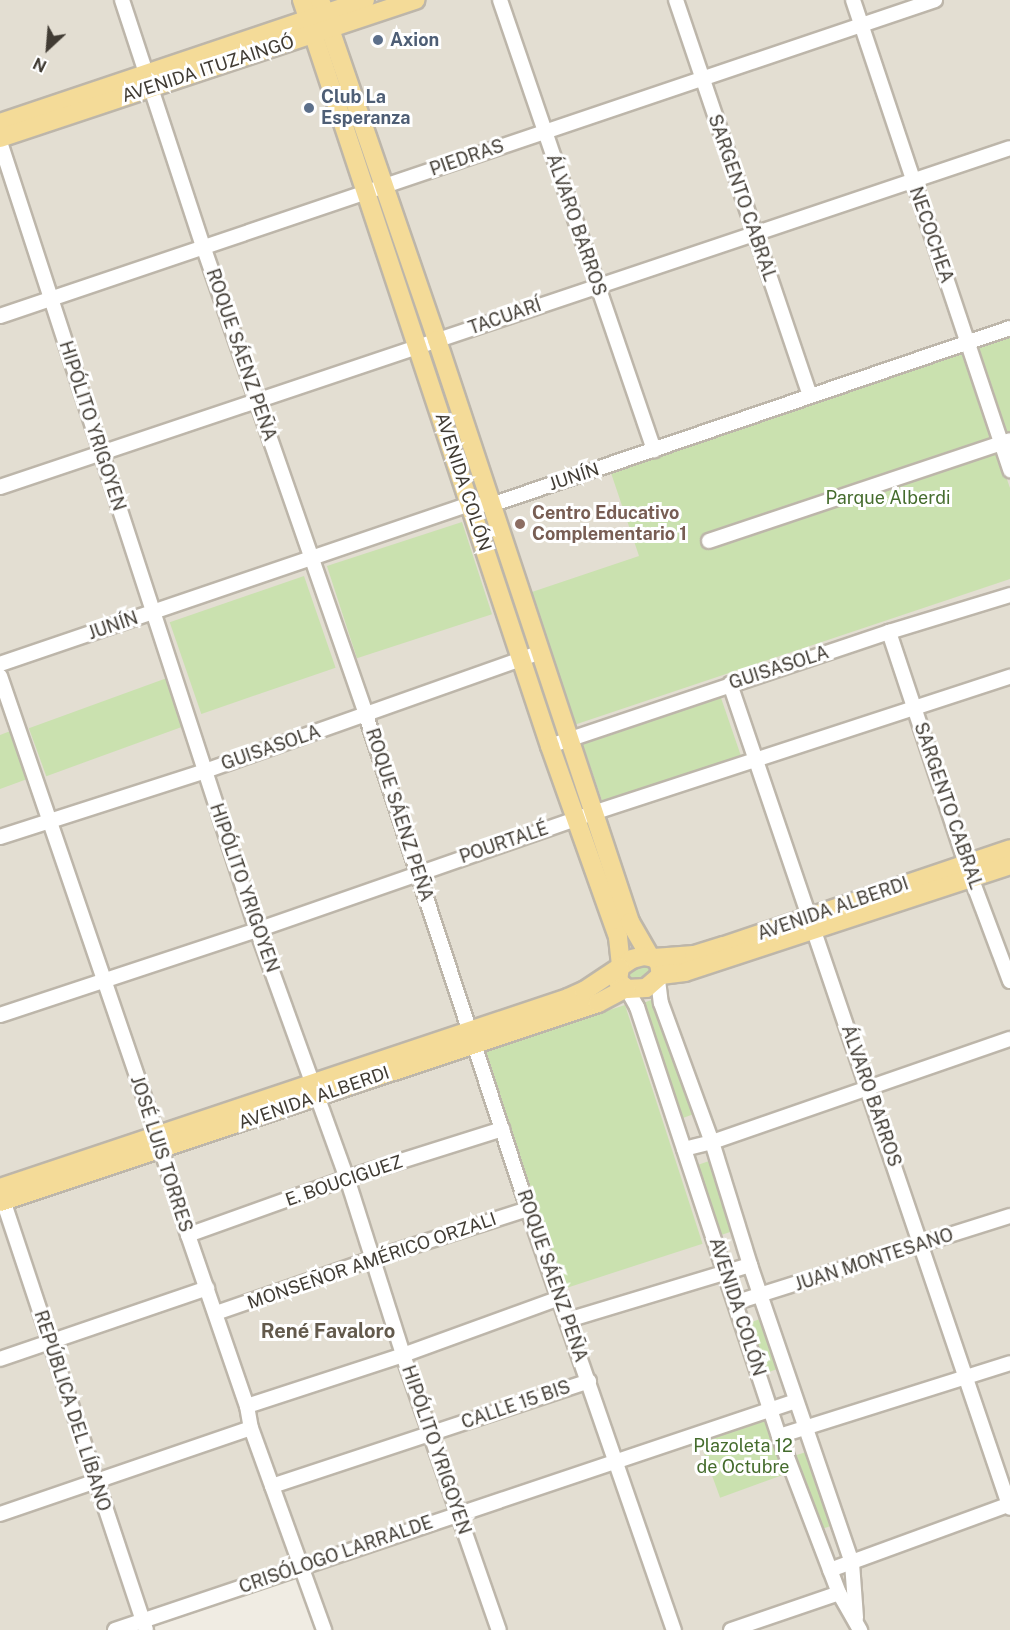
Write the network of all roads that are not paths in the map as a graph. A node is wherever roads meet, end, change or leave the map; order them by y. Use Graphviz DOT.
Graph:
graph roads {
  1 [pos="122,0"];
  2 [pos="303,0"];
  3 [pos="365,0"];
  4 [pos="416,0"];
  5 [pos="500,0"];
  6 [pos="676,0"];
  7 [pos="852,0"];
  8 [pos="935,0"];
  9 [pos="319,19"];
  10 [pos="861,25"];
  11 [pos="703,78"];
  12 [pos="149,81"];
  13 [pos="0,123"];
  14 [pos="543,131"];
  15 [pos="0,140"];
  16 [pos="1010,148"];
  17 [pos="911,179"];
  18 [pos="376,190"];
  19 [pos="755,236"];
  20 [pos="203,246"];
  21 [pos="598,286"];
  22 [pos="51,299"];
  23 [pos="0,316"];
  24 [pos="1010,328"];
  25 [pos="437,340"];
  26 [pos="968,342"];
  27 [pos="419,345"];
  28 [pos="810,395"];
  29 [pos="258,401"];
  30 [pos="1006,442"];
  31 [pos="654,450"];
  32 [pos="101,453"];
  33 [pos="1010,470"];
  34 [pos="0,487"];
  35 [pos="470,504"];
  36 [pos="491,505"];
  37 [pos="709,541"];
  38 [pos="312,557"];
  39 [pos="1010,595"];
  40 [pos="153,612"];
  41 [pos="889,632"];
  42 [pos="531,656"];
  43 [pos="0,664"];
  44 [pos="0,676"];
  45 [pos="1010,677"];
  46 [pos="730,684"];
  47 [pos="914,707"];
  48 [pos="366,715"];
  49 [pos="568,740"];
  50 [pos="550,746"];
  51 [pos="756,760"];
  52 [pos="205,771"];
  53 [pos="593,813"];
  54 [pos="575,819"];
  55 [pos="48,820"];
  56 [pos="0,837"];
  57 [pos="1010,849"];
  58 [pos="1010,865"];
  59 [pos="970,871"];
  60 [pos="418,873"];
  61 [pos="813,923"];
  62 [pos="258,930"];
  63 [pos="620,966"];
  64 [pos="656,967"];
  65 [pos="103,979"];
  66 [pos="1010,981"];
  67 [pos="626,989"];
  68 [pos="0,1014"];
  69 [pos="474,1037"];
  70 [pos="1010,1039"];
  71 [pos="869,1088"];
  72 [pos="316,1090"];
  73 [pos="502,1129"];
  74 [pos="159,1142"];
  75 [pos="712,1142"];
  76 [pos="684,1149"];
  77 [pos="347,1178"];
  78 [pos="1,1196"];
  79 [pos="528,1209"];
  80 [pos="1010,1216"];
  81 [pos="188,1235"];
  82 [pos="922,1246"];
  83 [pos="372,1258"];
  84 [pos="750,1265"];
  85 [pos="725,1271"];
  86 [pos="207,1288"];
  87 [pos="761,1295"];
  88 [pos="560,1298"];
  89 [pos="737,1302"];
  90 [pos="216,1313"];
  91 [pos="568,1320"];
  92 [pos="49,1343"];
  93 [pos="403,1354"];
  94 [pos="0,1359"];
  95 [pos="1010,1364"];
  96 [pos="967,1377"];
  97 [pos="589,1380"];
  98 [pos="796,1401"];
  99 [pos="247,1406"];
  100 [pos="771,1411"];
  101 [pos="806,1427"];
  102 [pos="251,1428"];
  103 [pos="432,1434"];
  104 [pos="779,1436"];
  105 [pos="616,1463"];
  106 [pos="96,1482"];
  107 [pos="272,1486"];
  108 [pos="1010,1506"];
  109 [pos="0,1514"];
  110 [pos="458,1514"];
  111 [pos="852,1563"];
  112 [pos="303,1567"];
  113 [pos="830,1570"];
  114 [pos="839,1593"];
  115 [pos="145,1625"];
  116 [pos="858,1625"];
  117 [pos="115,1630"];
  118 [pos="324,1630"];
  119 [pos="499,1630"];
  120 [pos="674,1630"];
  121 [pos="731,1630"];
  1 -- 12 [label="street, ROQUE SÁENZ PEÑA"];
  2 -- 9 [label="main road, AVENIDA COLÓN"];
  3 -- 9 [label="main road, AVENIDA ITUZAINGÓ"];
  4 -- 9 [label="main road, AVENIDA ITUZAINGÓ"];
  5 -- 14 [label="street, ÁLVARO BARROS"];
  6 -- 11 [label="street, SARGENTO CABRAL"];
  7 -- 10 [label="street, NECOCHEA"];
  8 -- 10 [label="street, PIEDRAS"];
  9 -- 12 [label="main road, AVENIDA ITUZAINGÓ"];
  9 -- 18 [label="main road, AVENIDA COLÓN"];
  10 -- 11 [label="street, PIEDRAS"];
  10 -- 17 [label="street, NECOCHEA"];
  11 -- 14 [label="street, PIEDRAS"];
  11 -- 19 [label="street, SARGENTO CABRAL"];
  12 -- 13 [label="main road, AVENIDA ITUZAINGÓ"];
  12 -- 15 [label="main road, AVENIDA ITUZAINGÓ"];
  12 -- 20 [label="street, ROQUE SÁENZ PEÑA"];
  14 -- 18 [label="street, PIEDRAS"];
  14 -- 21 [label="street, ÁLVARO BARROS"];
  15 -- 22 [label="street, HIPÓLITO YRIGOYEN"];
  16 -- 17 [label="street, TACUARÍ"];
  17 -- 19 [label="street, TACUARÍ"];
  17 -- 26 [label="street, NECOCHEA"];
  18 -- 20 [label="street, PIEDRAS"];
  18 -- 25 [label="main road, AVENIDA COLÓN"];
  18 -- 27 [label="main road, AVENIDA COLÓN"];
  19 -- 21 [label="street, TACUARÍ"];
  19 -- 28 [label="street, SARGENTO CABRAL"];
  20 -- 22 [label="street, PIEDRAS"];
  20 -- 29 [label="street, ROQUE SÁENZ PEÑA"];
  21 -- 25 [label="street, TACUARÍ"];
  21 -- 31 [label="street, ÁLVARO BARROS"];
  22 -- 23 [label="street, PIEDRAS"];
  22 -- 32 [label="street, HIPÓLITO YRIGOYEN"];
  24 -- 26 [label="street, JUNÍN"];
  25 -- 27 [label="street, TACUARÍ"];
  25 -- 36 [label="main road, AVENIDA COLÓN"];
  26 -- 28 [label="street, JUNÍN"];
  26 -- 30 [label="street, NECOCHEA"];
  27 -- 29 [label="street, TACUARÍ"];
  27 -- 35 [label="main road, AVENIDA COLÓN"];
  28 -- 31 [label="street, JUNÍN"];
  29 -- 32 [label="street, TACUARÍ"];
  29 -- 38 [label="street, ROQUE SÁENZ PEÑA"];
  30 -- 33 [label="street, NECOCHEA"];
  30 -- 37 [label="street"];
  31 -- 36 [label="street, JUNÍN"];
  32 -- 34 [label="street, TACUARÍ"];
  32 -- 40 [label="street, HIPÓLITO YRIGOYEN"];
  35 -- 36 [label="street, JUNÍN"];
  35 -- 38 [label="street, JUNÍN"];
  35 -- 42 [label="main road, AVENIDA COLÓN"];
  36 -- 42 [label="main road, AVENIDA COLÓN"];
  38 -- 40 [label="street, JUNÍN"];
  38 -- 48 [label="street, ROQUE SÁENZ PEÑA"];
  39 -- 41 [label="street, GUISASOLA"];
  40 -- 43 [label="street, JUNÍN"];
  40 -- 52 [label="street, HIPÓLITO YRIGOYEN"];
  41 -- 46 [label="street, GUISASOLA"];
  41 -- 47 [label="street, SARGENTO CABRAL"];
  42 -- 48 [label="street, GUISASOLA"];
  42 -- 49 [label="main road, AVENIDA COLÓN"];
  42 -- 50 [label="main road, AVENIDA COLÓN"];
  44 -- 55 [label="street, JOSÉ LUIS TORRES"];
  45 -- 47 [label="street, POURTALÉ"];
  46 -- 49 [label="street, GUISASOLA"];
  46 -- 51 [label="street, ÁLVARO BARROS"];
  47 -- 51 [label="street, POURTALÉ"];
  47 -- 59 [label="street, SARGENTO CABRAL"];
  48 -- 52 [label="street, GUISASOLA"];
  48 -- 60 [label="street, ROQUE SÁENZ PEÑA"];
  49 -- 50 [label="street, GUISASOLA"];
  49 -- 53 [label="main road, AVENIDA COLÓN"];
  50 -- 54 [label="main road, AVENIDA COLÓN"];
  51 -- 53 [label="street, POURTALÉ"];
  51 -- 61 [label="street, ÁLVARO BARROS"];
  52 -- 55 [label="street, GUISASOLA"];
  52 -- 62 [label="street, HIPÓLITO YRIGOYEN"];
  53 -- 54 [label="street, POURTALÉ"];
  53 -- 64 [label="main road, AVENIDA COLÓN"];
  54 -- 60 [label="street, POURTALÉ"];
  54 -- 63 [label="main road, AVENIDA COLÓN"];
  55 -- 56 [label="street, GUISASOLA"];
  55 -- 65 [label="street, JOSÉ LUIS TORRES"];
  57 -- 59 [label="main road, AVENIDA ALBERDI"];
  58 -- 59 [label="main road, AVENIDA ALBERDI"];
  59 -- 61 [label="main road, AVENIDA ALBERDI"];
  59 -- 66 [label="street, SARGENTO CABRAL"];
  60 -- 62 [label="street, POURTALÉ"];
  60 -- 69 [label="street, ROQUE SÁENZ PEÑA"];
  61 -- 64 [label="main road, AVENIDA ALBERDI"];
  61 -- 71 [label="street, ÁLVARO BARROS"];
  62 -- 65 [label="street, POURTALÉ"];
  62 -- 72 [label="street, HIPÓLITO YRIGOYEN"];
  63 -- 64 [label="main road"];
  63 -- 67 [label="main road"];
  63 -- 69 [label="main road, AVENIDA ALBERDI"];
  64 -- 67 [label="main road"];
  64 -- 75 [label="street, AVENIDA COLÓN"];
  65 -- 68 [label="street, POURTALÉ"];
  65 -- 74 [label="street, JOSÉ LUIS TORRES"];
  67 -- 69 [label="main road, AVENIDA ALBERDI"];
  67 -- 76 [label="street, AVENIDA COLÓN"];
  69 -- 72 [label="main road, AVENIDA ALBERDI"];
  69 -- 73 [label="street, ROQUE SÁENZ PEÑA"];
  70 -- 71 [label="street"];
  71 -- 75 [label="street"];
  71 -- 82 [label="street, ÁLVARO BARROS"];
  72 -- 74 [label="main road, AVENIDA ALBERDI"];
  72 -- 77 [label="street, HIPÓLITO YRIGOYEN"];
  73 -- 77 [label="street, E. BOUCIGUEZ"];
  73 -- 79 [label="street, ROQUE SÁENZ PEÑA"];
  74 -- 78 [label="main road, AVENIDA ALBERDI"];
  74 -- 81 [label="street, JOSÉ LUIS TORRES"];
  75 -- 76 [label="street"];
  75 -- 84 [label="street, AVENIDA COLÓN"];
  76 -- 85 [label="street, AVENIDA COLÓN"];
  77 -- 81 [label="street, E. BOUCIGUEZ"];
  77 -- 83 [label="street, HIPÓLITO YRIGOYEN"];
  78 -- 92 [label="street, REPÚBLICA DEL LÍBANO"];
  79 -- 83 [label="street, MONSEÑOR AMÉRICO ORZALI"];
  79 -- 88 [label="street, ROQUE SÁENZ PEÑA"];
  80 -- 82 [label="street, JUAN MONTESANO"];
  81 -- 86 [label="street, JOSÉ LUIS TORRES"];
  82 -- 87 [label="street, JUAN MONTESANO"];
  82 -- 96 [label="street, ÁLVARO BARROS"];
  83 -- 90 [label="street, MONSEÑOR AMÉRICO ORZALI"];
  83 -- 93 [label="street, HIPÓLITO YRIGOYEN"];
  84 -- 85 [label="street"];
  84 -- 87 [label="street, AVENIDA COLÓN"];
  85 -- 89 [label="street, AVENIDA COLÓN"];
  85 -- 91 [label="street"];
  86 -- 90 [label="street, JOSÉ LUIS TORRES"];
  86 -- 92 [label="street"];
  87 -- 89 [label="street, JUAN MONTESANO"];
  87 -- 98 [label="street, AVENIDA COLÓN"];
  88 -- 91 [label="street, ROQUE SÁENZ PEÑA"];
  88 -- 93 [label="street"];
  89 -- 100 [label="street, AVENIDA COLÓN"];
  90 -- 99 [label="street, JOSÉ LUIS TORRES"];
  91 -- 97 [label="street, ROQUE SÁENZ PEÑA"];
  92 -- 94 [label="street"];
  92 -- 106 [label="street, REPÚBLICA DEL LÍBANO"];
  93 -- 99 [label="street"];
  93 -- 103 [label="street, HIPÓLITO YRIGOYEN"];
  95 -- 96 [label="street"];
  96 -- 101 [label="street"];
  96 -- 108 [label="street, ÁLVARO BARROS"];
  97 -- 103 [label="street, CALLE 15 BIS"];
  97 -- 105 [label="street, ROQUE SÁENZ PEÑA"];
  98 -- 100 [label="street, CRISÓLOGO LARRALDE"];
  98 -- 101 [label="street, AVENIDA COLÓN"];
  99 -- 102 [label="street, JOSÉ LUIS TORRES"];
  100 -- 104 [label="street, AVENIDA COLÓN"];
  100 -- 105 [label="street, CRISÓLOGO LARRALDE"];
  101 -- 104 [label="street"];
  101 -- 111 [label="street, AVENIDA COLÓN"];
  102 -- 106 [label="street"];
  102 -- 107 [label="street, JOSÉ LUIS TORRES"];
  103 -- 107 [label="street, CALLE 15 BIS"];
  103 -- 110 [label="street, HIPÓLITO YRIGOYEN"];
  104 -- 113 [label="street, AVENIDA COLÓN"];
  105 -- 110 [label="street, CRISÓLOGO LARRALDE"];
  105 -- 120 [label="street, ROQUE SÁENZ PEÑA"];
  106 -- 109 [label="street"];
  106 -- 115 [label="street, REPÚBLICA DEL LÍBANO"];
  107 -- 112 [label="street, JOSÉ LUIS TORRES"];
  108 -- 111 [label="street"];
  110 -- 112 [label="street, CRISÓLOGO LARRALDE"];
  110 -- 119 [label="street, HIPÓLITO YRIGOYEN"];
  111 -- 113 [label="street"];
  111 -- 116 [label="street, AVENIDA COLÓN"];
  112 -- 115 [label="street, CRISÓLOGO LARRALDE"];
  112 -- 118 [label="street, JOSÉ LUIS TORRES"];
  113 -- 114 [label="street, AVENIDA COLÓN"];
  114 -- 116 [label="street, AVENIDA COLÓN"];
  114 -- 121 [label="street"];
  115 -- 117 [label="street, CRISÓLOGO LARRALDE"];
}
